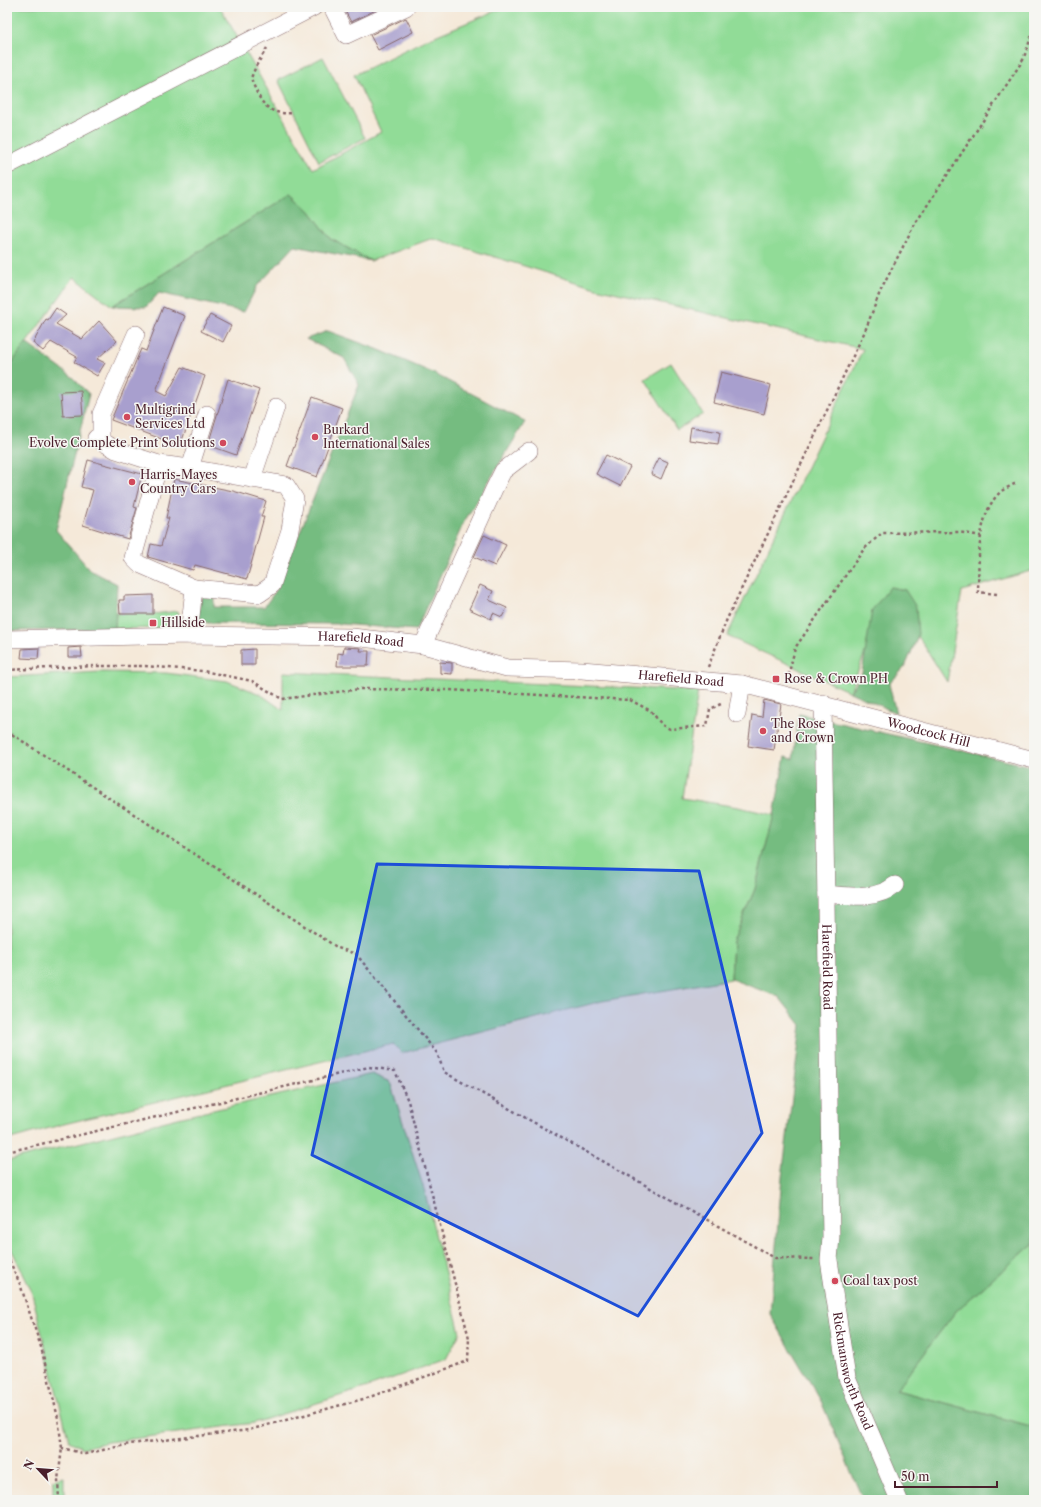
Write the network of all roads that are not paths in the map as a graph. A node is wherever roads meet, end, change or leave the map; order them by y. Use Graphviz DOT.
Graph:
graph roads {
  1 [pos="314,7"];
  2 [pos="332,7"];
  3 [pos="406,7"];
  4 [pos="7,166"];
  5 [pos="136,334"];
  6 [pos="276,406"];
  7 [pos="208,414"];
  8 [pos="529,451"];
  9 [pos="159,464"];
  10 [pos="190,468"];
  11 [pos="252,479"];
  12 [pos="194,588"];
  13 [pos="189,635"];
  14 [pos="7,639"];
  15 [pos="423,645"];
  16 [pos="742,684"];
  17 [pos="823,703"];
  18 [pos="732,707"];
  19 [pos="1034,760"];
  20 [pos="895,885"];
  21 [pos="826,894"];
  22 [pos="830,1237"];
  23 [pos="899,1500"];
  1 -- 4 [label="street"];
  2 -- 3 [label="street"];
  5 -- 9 [label="street"];
  6 -- 11 [label="street"];
  7 -- 10 [label="street"];
  8 -- 15 [label="street"];
  9 -- 10 [label="street"];
  9 -- 12 [label="street"];
  10 -- 11 [label="street"];
  11 -- 12 [label="street"];
  12 -- 13 [label="street"];
  13 -- 14 [label="street, Harefield Road"];
  13 -- 15 [label="street, Harefield Road"];
  15 -- 16 [label="street, Harefield Road"];
  16 -- 17 [label="street, Harefield Road"];
  16 -- 18 [label="street"];
  17 -- 19 [label="street, Woodcock Hill"];
  17 -- 21 [label="street, Harefield Road"];
  20 -- 21 [label="street"];
  21 -- 22 [label="street, Harefield Road"];
  22 -- 23 [label="street, Rickmansworth Road"];
}
